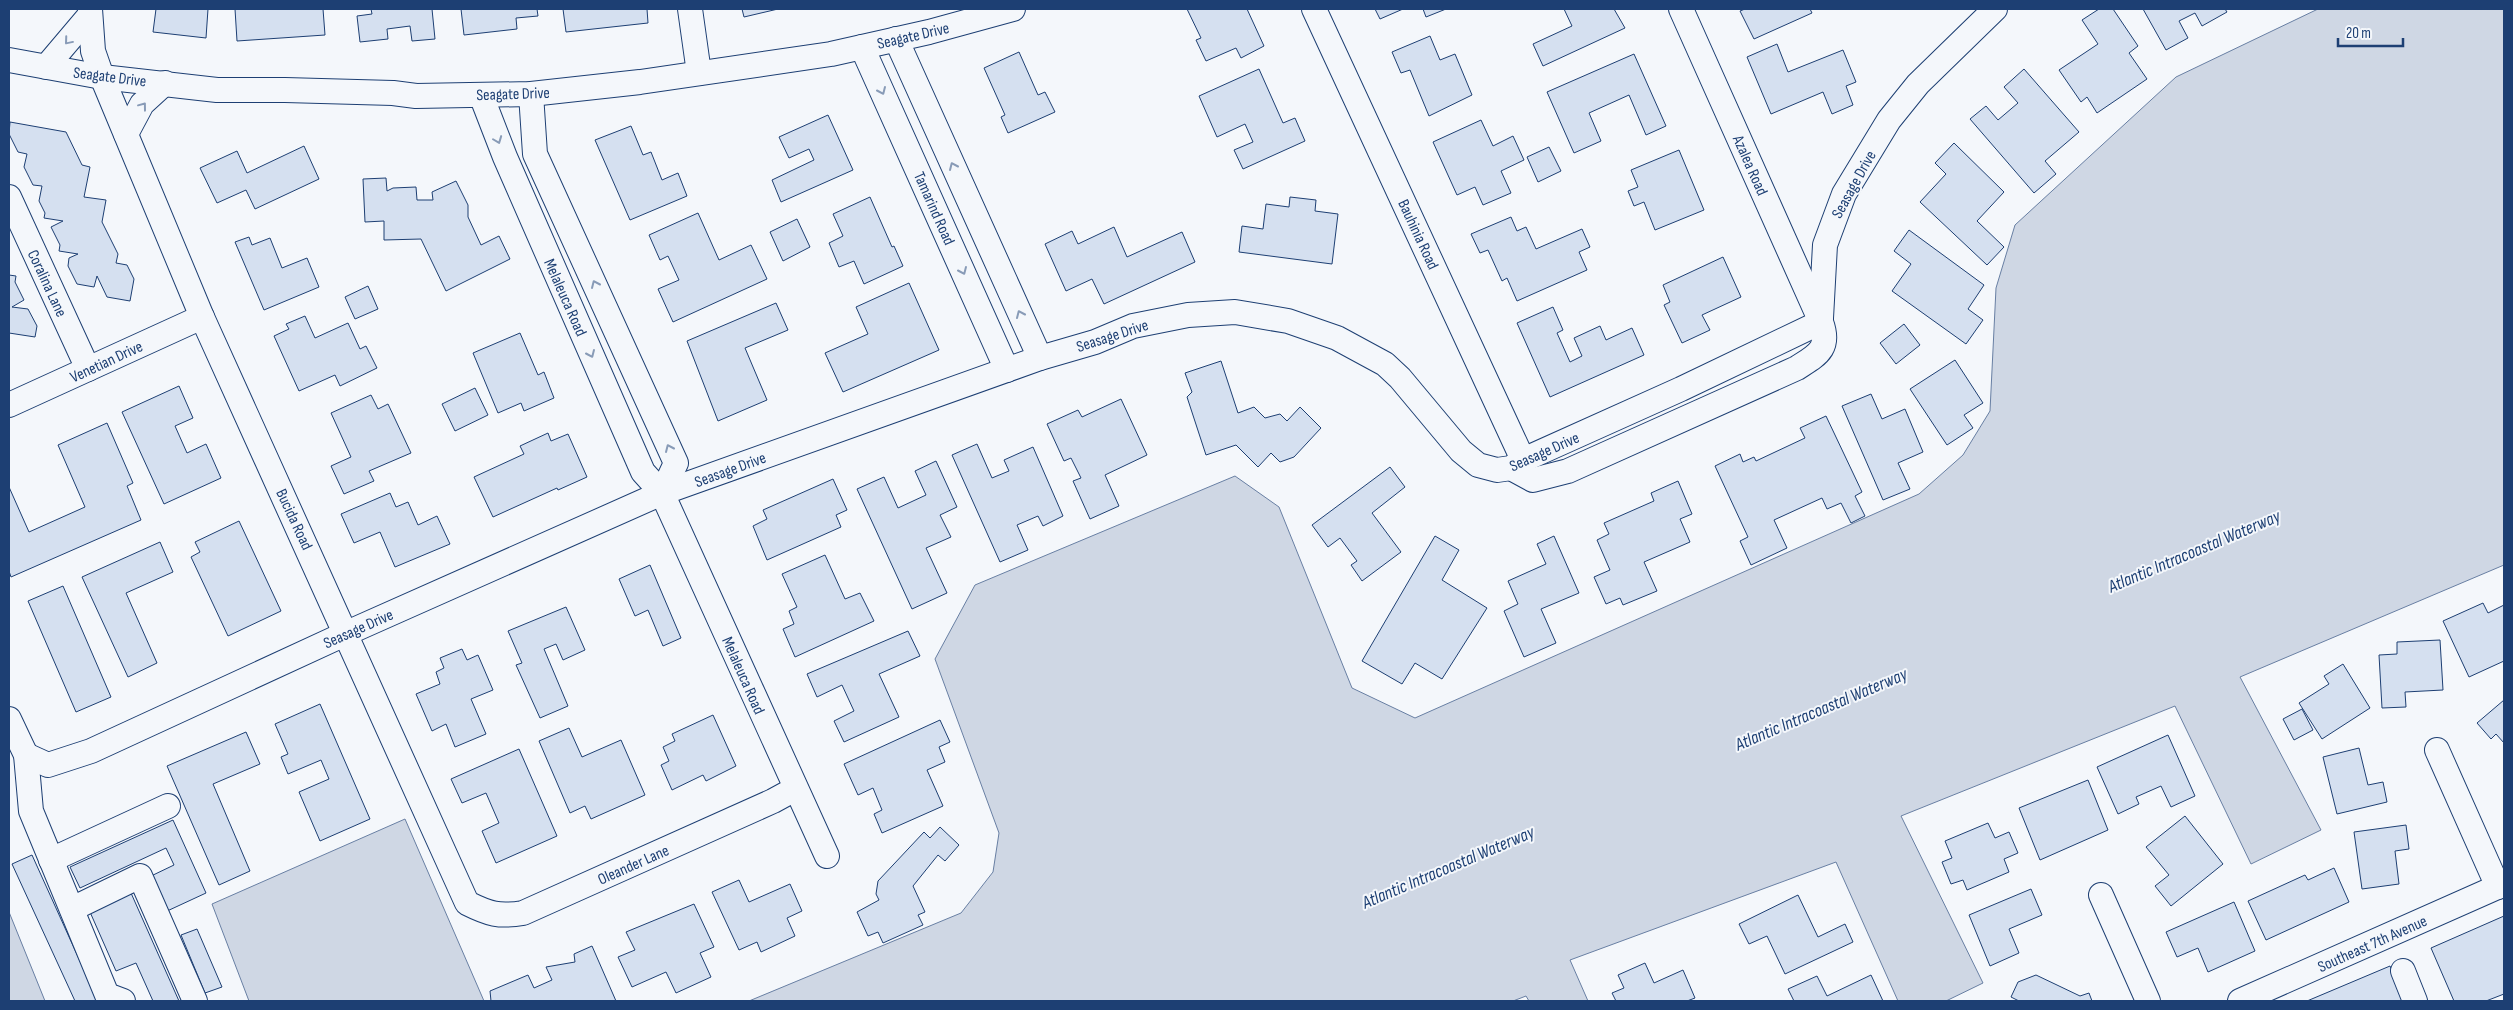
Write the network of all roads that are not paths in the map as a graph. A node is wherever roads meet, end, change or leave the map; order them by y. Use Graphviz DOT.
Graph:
graph roads {
  1 [pos="690,9"];
  2 [pos="1013,9"];
  3 [pos="1314,9"];
  4 [pos="1682,9"];
  5 [pos="1995,9"];
  6 [pos="90,12"];
  7 [pos="896,39"];
  8 [pos="862,47"];
  9 [pos="9,60"];
  10 [pos="46,67"];
  11 [pos="699,73"];
  12 [pos="102,77"];
  13 [pos="165,83"];
  14 [pos="531,94"];
  15 [pos="481,95"];
  16 [pos="126,134"];
  17 [pos="9,197"];
  18 [pos="202,317"];
  19 [pos="1821,322"];
  20 [pos="1040,358"];
  21 [pos="88,369"];
  22 [pos="1007,370"];
  23 [pos="9,405"];
  24 [pos="1517,464"];
  25 [pos="662,493"];
  26 [pos="347,633"];
  27 [pos="9,719"];
  28 [pos="2437,750"];
  29 [pos="26,755"];
  30 [pos="795,788"];
  31 [pos="168,806"];
  32 [pos="827,856"];
  33 [pos="51,860"];
  34 [pos="2501,886"];
  35 [pos="2101,896"];
  36 [pos="467,903"];
  37 [pos="72,909"];
  38 [pos="2403,971"];
  39 [pos="124,1001"];
  40 [pos="195,1001"];
  41 [pos="2148,1001"];
  42 [pos="2240,1001"];
  43 [pos="2415,1001"];
  1 -- 11 [label="street"];
  2 -- 7 [label="street, Seagate Drive"];
  3 -- 24 [label="street, Bauhinia Road"];
  4 -- 19 [label="street, Azalea Road"];
  5 -- 19 [label="street, Seasage Drive"];
  6 -- 10 [label="street, Bucida Road, one-way"];
  6 -- 12 [label="street, Bucida Road"];
  7 -- 8 [label="street, Seagate Drive"];
  20 -- 7 [label="street, Tamarind Road, one-way"];
  8 -- 11 [label="street, Seagate Drive"];
  8 -- 22 [label="street, Tamarind Road, one-way"];
  9 -- 10 [label="street, Seagate Drive"];
  10 -- 12 [label="street, Seagate Drive"];
  11 -- 14 [label="street, Seagate Drive"];
  12 -- 13 [label="street, Seagate Drive"];
  12 -- 16 [label="street, Bucida Road"];
  13 -- 15 [label="street, Seagate Drive"];
  16 -- 13 [label="street, one-way"];
  14 -- 15 [label="street, Seagate Drive"];
  25 -- 14 [label="street, Melaleuca Road, one-way"];
  15 -- 25 [label="street, Melaleuca Road, one-way"];
  16 -- 18 [label="street, Bucida Road"];
  17 -- 21 [label="street, Coralina Lane"];
  18 -- 21 [label="street, Venetian Drive"];
  18 -- 26 [label="street, Bucida Road"];
  19 -- 24 [label="street, Seasage Drive"];
  19 -- 24 [label="street"];
  20 -- 22 [label="street, Seasage Drive"];
  20 -- 24 [label="street, Seasage Drive"];
  21 -- 23 [label="street, Venetian Drive"];
  22 -- 25 [label="street, Seasage Drive"];
  25 -- 26 [label="street, Seasage Drive"];
  25 -- 30 [label="street, Melaleuca Road"];
  26 -- 29 [label="street, Seasage Drive"];
  26 -- 36 [label="street, Bucida Road"];
  27 -- 29 [label="street"];
  28 -- 34 [label="street"];
  29 -- 33 [label="street"];
  30 -- 32 [label="street, Melaleuca Road"];
  30 -- 36 [label="street, Oleander Lane"];
  31 -- 33 [label="street"];
  33 -- 37 [label="street"];
  34 -- 42 [label="street, Southeast 7th Avenue"];
  35 -- 41 [label="street"];
  37 -- 39 [label="street"];
  37 -- 40 [label="street"];
  38 -- 43 [label="street"];
}
